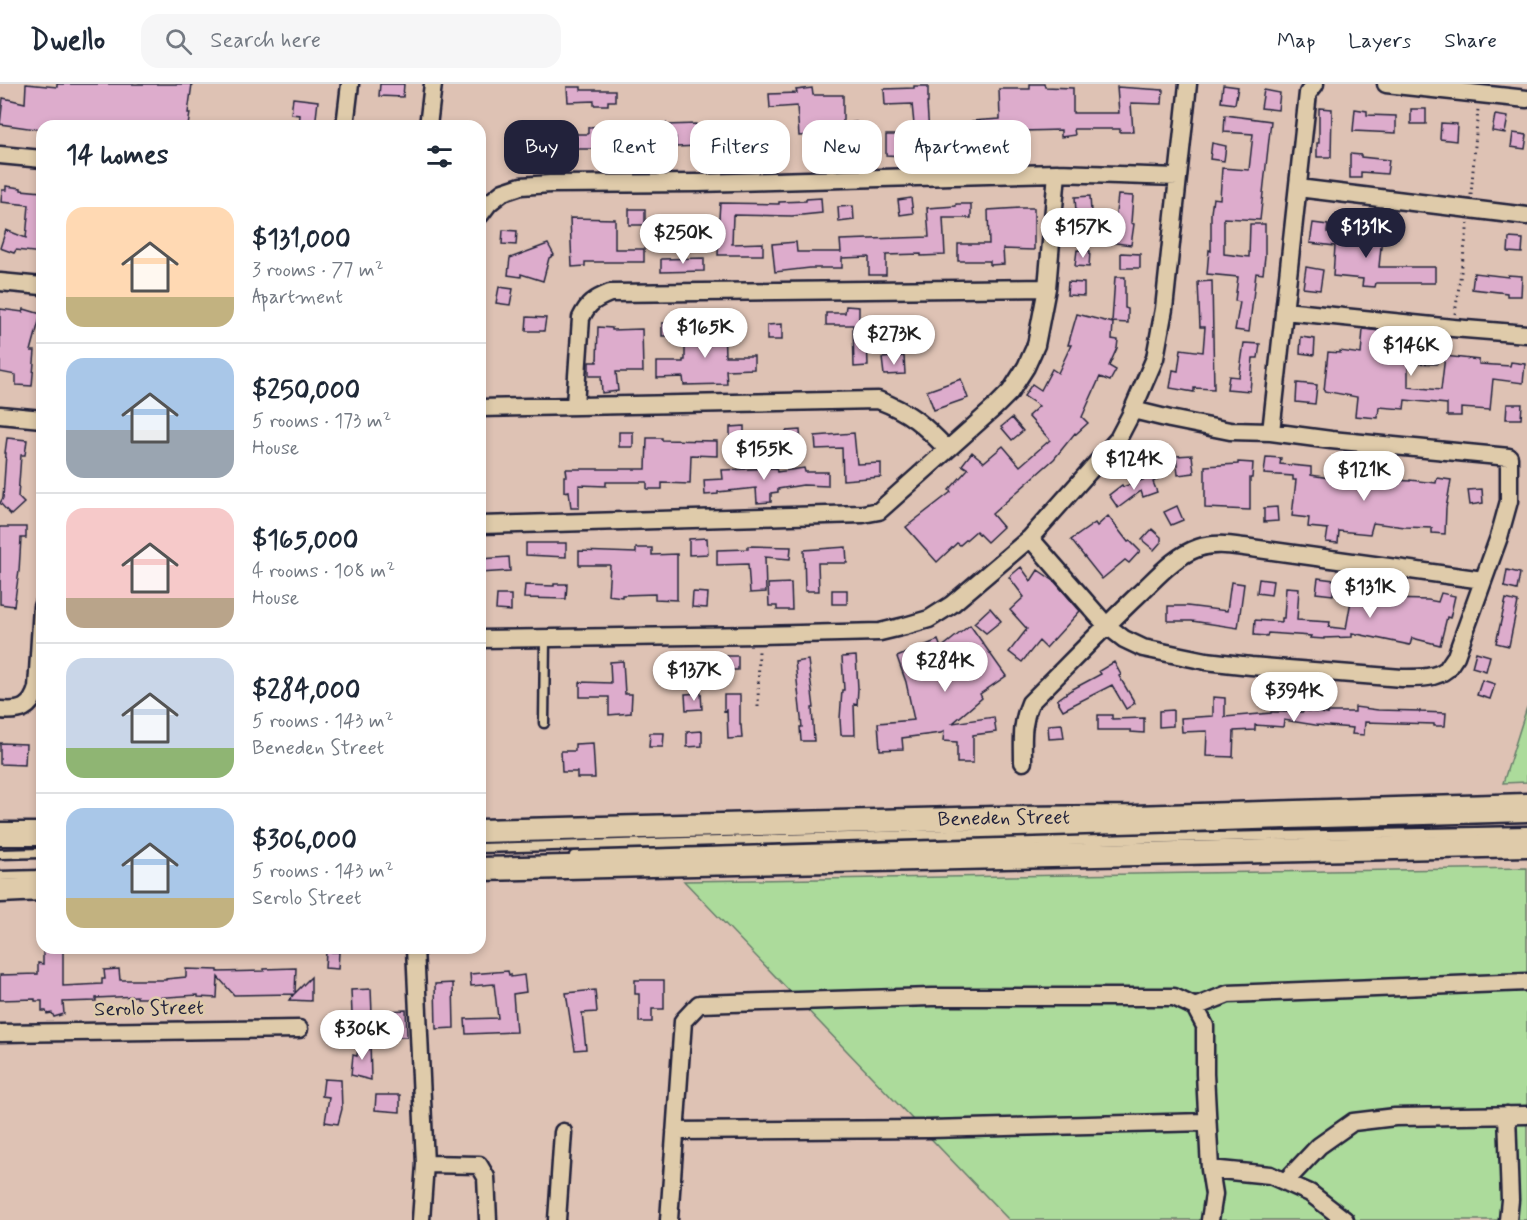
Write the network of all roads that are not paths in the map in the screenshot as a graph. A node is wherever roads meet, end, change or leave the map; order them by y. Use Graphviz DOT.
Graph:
graph roads {
  1 [pos="350,84"];
  2 [pos="433,84"];
  3 [pos="1188,84"];
  4 [pos="1315,84"];
  5 [pos="1386,84"];
  6 [pos="1527,99"];
  7 [pos="346,120"];
  8 [pos="429,120"];
  9 [pos="0,155"];
  10 [pos="36,158"];
  11 [pos="1057,173"];
  12 [pos="1178,177"];
  13 [pos="1298,188"];
  14 [pos="486,203"];
  15 [pos="1527,216"];
  16 [pos="0,282"];
  17 [pos="36,285"];
  18 [pos="1047,288"];
  19 [pos="1284,311"];
  20 [pos="1527,334"];
  21 [pos="575,405"];
  22 [pos="486,408"];
  23 [pos="1133,410"];
  24 [pos="0,415"];
  25 [pos="36,418"];
  26 [pos="1271,432"];
  27 [pos="947,449"];
  28 [pos="486,525"];
  29 [pos="1030,538"];
  30 [pos="1483,580"];
  31 [pos="1106,625"];
  32 [pos="486,639"];
  33 [pos="545,639"];
  34 [pos="36,691"];
  35 [pos="0,710"];
  36 [pos="544,723"];
  37 [pos="1023,762"];
  38 [pos="1527,805"];
  39 [pos="1527,818"];
  40 [pos="486,831"];
  41 [pos="1527,831"];
  42 [pos="0,834"];
  43 [pos="36,834"];
  44 [pos="1527,845"];
  45 [pos="486,848"];
  46 [pos="36,853"];
  47 [pos="0,854"];
  48 [pos="563,856"];
  49 [pos="486,869"];
  50 [pos="36,875"];
  51 [pos="0,876"];
  52 [pos="36,889"];
  53 [pos="0,891"];
  54 [pos="415,954"];
  55 [pos="1527,982"];
  56 [pos="1195,1007"];
  57 [pos="299,1029"];
  58 [pos="0,1033"];
  59 [pos="1507,1115"];
  60 [pos="1527,1115"];
  61 [pos="1207,1122"];
  62 [pos="675,1131"];
  63 [pos="563,1132"];
  64 [pos="425,1164"];
  65 [pos="1210,1169"];
  66 [pos="1286,1182"];
  67 [pos="421,1220"];
  68 [pos="488,1220"];
  69 [pos="557,1220"];
  70 [pos="669,1220"];
  71 [pos="1210,1220"];
  72 [pos="1345,1220"];
  73 [pos="1508,1220"];
  1 -- 7 [label="street"];
  2 -- 8 [label="street"];
  3 -- 12 [label="street"];
  4 -- 13 [label="street"];
  5 -- 6 [label="street"];
  9 -- 10 [label="street"];
  11 -- 12 [label="street"];
  11 -- 14 [label="street"];
  11 -- 18 [label="street"];
  12 -- 23 [label="street"];
  13 -- 15 [label="street"];
  13 -- 19 [label="street"];
  16 -- 17 [label="street"];
  18 -- 21 [label="street"];
  18 -- 27 [label="street"];
  19 -- 20 [label="street"];
  19 -- 26 [label="street"];
  21 -- 22 [label="street"];
  21 -- 27 [label="street"];
  23 -- 26 [label="street"];
  23 -- 29 [label="street"];
  24 -- 25 [label="street"];
  26 -- 30 [label="street"];
  27 -- 28 [label="street"];
  29 -- 31 [label="street"];
  29 -- 33 [label="street"];
  30 -- 31 [label="street"];
  30 -- 31 [label="street"];
  31 -- 37 [label="street"];
  32 -- 33 [label="street"];
  33 -- 36 [label="lane"];
  34 -- 35 [label="street"];
  38 -- 40 [label="main road, Beneden Street"];
  39 -- 45 [label="lane"];
  41 -- 48 [label="lane"];
  42 -- 43 [label="main road"];
  44 -- 49 [label="main road, Beneden Street"];
  46 -- 47 [label="lane"];
  50 -- 51 [label="lane"];
  52 -- 53 [label="main road"];
  54 -- 64 [label="street"];
  55 -- 56 [label="street"];
  56 -- 61 [label="street"];
  56 -- 62 [label="street"];
  57 -- 58 [label="street, Serolo Street"];
  59 -- 60 [label="street"];
  59 -- 66 [label="street"];
  59 -- 73 [label="street"];
  61 -- 62 [label="street"];
  61 -- 65 [label="street"];
  62 -- 70 [label="street"];
  63 -- 69 [label="street"];
  64 -- 67 [label="street"];
  64 -- 68 [label="street"];
  65 -- 66 [label="street"];
  65 -- 71 [label="street"];
  66 -- 72 [label="street"];
}
